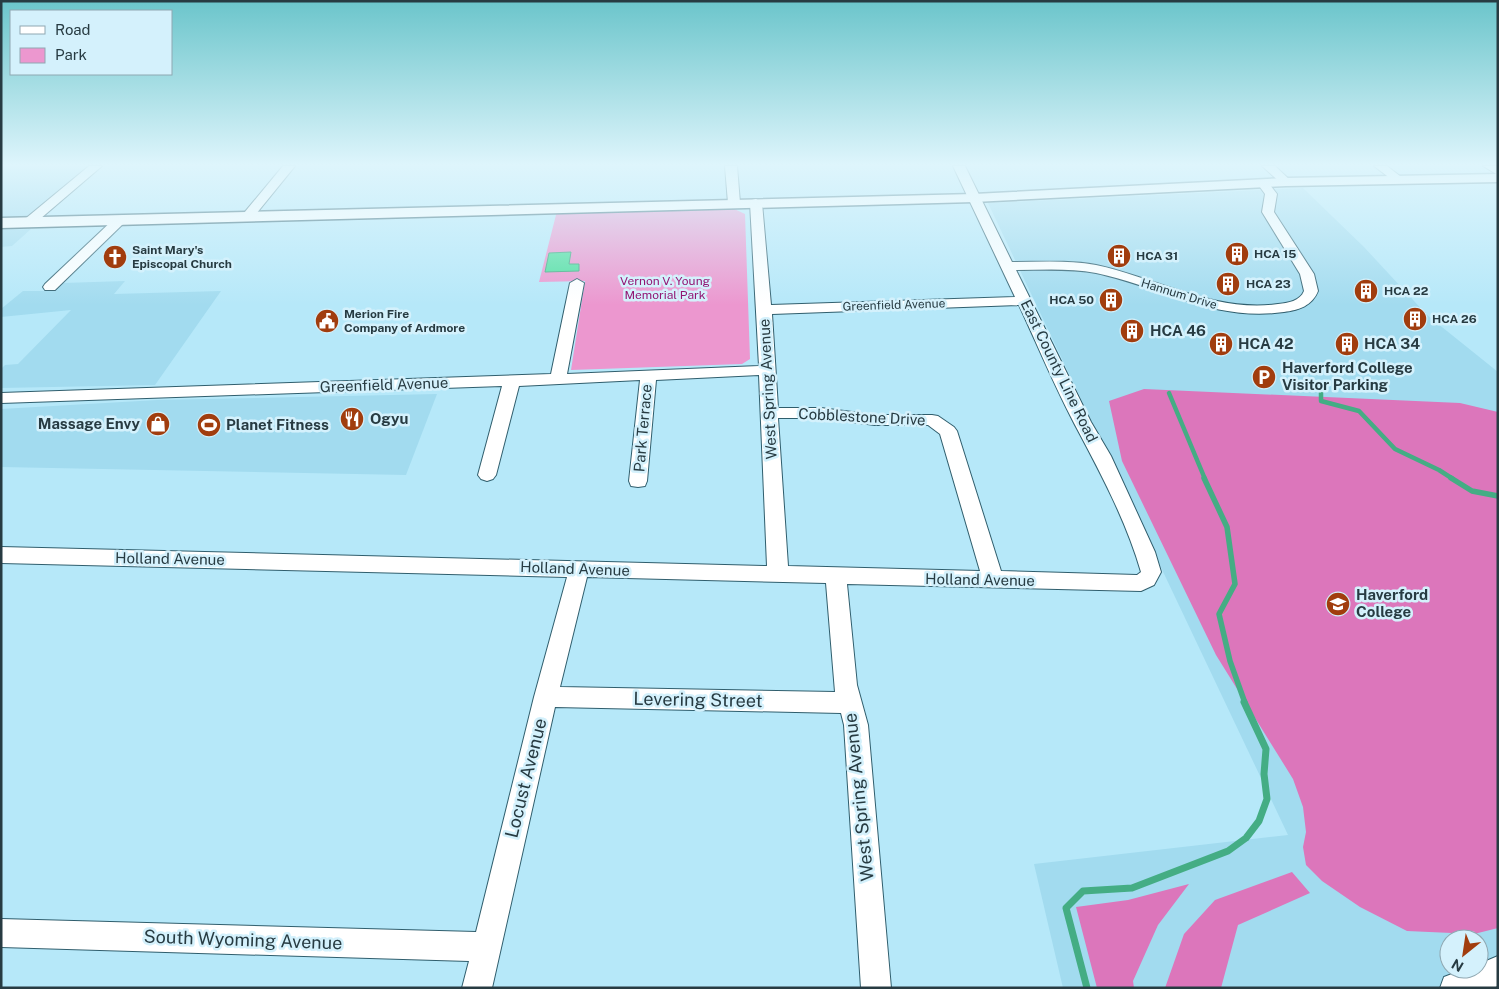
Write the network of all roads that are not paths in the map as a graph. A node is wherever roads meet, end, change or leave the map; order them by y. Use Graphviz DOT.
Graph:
graph roads {
  1 [pos="41,212"];
  2 [pos="251,212"];
  3 [pos="392,212"];
  4 [pos="757,212"];
  5 [pos="981,212"];
  6 [pos="1268,212"];
  7 [pos="248,216"];
  8 [pos="120,220"];
  9 [pos="29,222"];
  10 [pos="1,223"];
  11 [pos="1008,266"];
  12 [pos="577,283"];
  13 [pos="50,287"];
  14 [pos="1024,301"];
  15 [pos="764,310"];
  16 [pos="767,370"];
  17 [pos="648,376"];
  18 [pos="558,378"];
  19 [pos="512,381"];
  20 [pos="1,398"];
  21 [pos="769,413"];
  22 [pos="487,475"];
  23 [pos="638,481"];
  24 [pos="1,555"];
  25 [pos="579,569"];
  26 [pos="778,575"];
  27 [pos="836,577"];
  28 [pos="993,579"];
  29 [pos="1147,579"];
  30 [pos="546,697"];
  31 [pos="850,703"];
  32 [pos="1,933"];
  33 [pos="481,968"];
  34 [pos="1498,971"];
  35 [pos="876,988"];
  36 [pos="1455,988"];
  1 -- 9 [label="street"];
  2 -- 7 [label="street"];
  3 -- 7 [label="street"];
  4 -- 15 [label="street, West Spring Avenue"];
  5 -- 11 [label="street, East County Line Road"];
  6 -- 11 [label="street, Hannum Drive"];
  7 -- 8 [label="street"];
  8 -- 9 [label="street"];
  8 -- 13 [label="street"];
  9 -- 10 [label="street"];
  11 -- 14 [label="street, East County Line Road"];
  12 -- 18 [label="street"];
  14 -- 15 [label="street, Greenfield Avenue"];
  14 -- 29 [label="street, East County Line Road"];
  15 -- 16 [label="street, West Spring Avenue"];
  16 -- 17 [label="street, Greenfield Avenue"];
  16 -- 21 [label="street, West Spring Avenue"];
  17 -- 18 [label="street, Greenfield Avenue"];
  17 -- 23 [label="street, Park Terrace"];
  18 -- 19 [label="street, Greenfield Avenue"];
  19 -- 20 [label="street, Greenfield Avenue"];
  19 -- 22 [label="street"];
  21 -- 26 [label="street, West Spring Avenue"];
  21 -- 28 [label="street, Cobblestone Drive"];
  24 -- 25 [label="street, Holland Avenue"];
  25 -- 26 [label="street, Holland Avenue"];
  25 -- 30 [label="street, Locust Avenue"];
  26 -- 27 [label="street, Holland Avenue"];
  27 -- 28 [label="street, Holland Avenue"];
  27 -- 31 [label="street, West Spring Avenue"];
  28 -- 29 [label="street, Holland Avenue"];
  30 -- 31 [label="street, Levering Street"];
  30 -- 33 [label="street, Locust Avenue"];
  31 -- 35 [label="street, West Spring Avenue"];
  32 -- 33 [label="street, South Wyoming Avenue"];
  34 -- 36 [label="street"];
}
